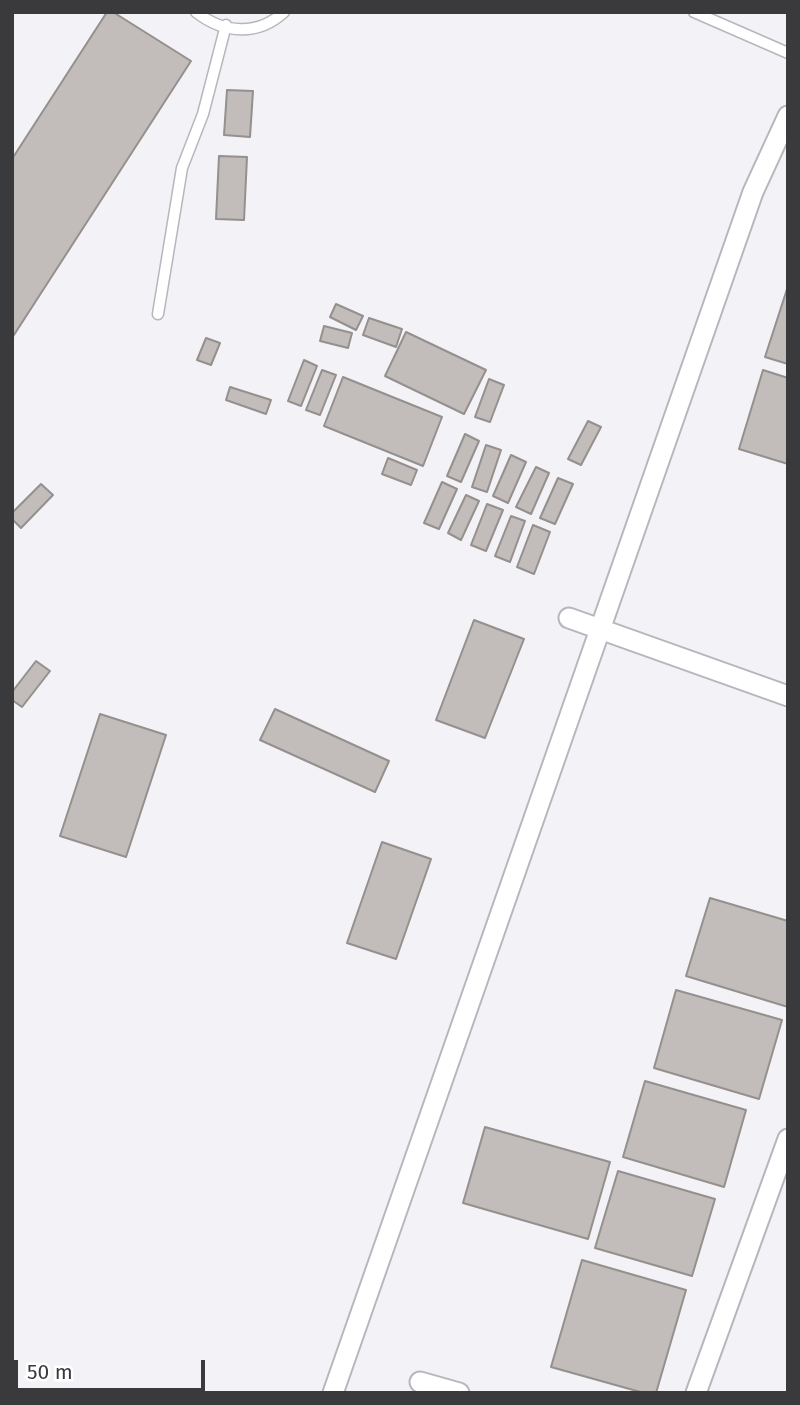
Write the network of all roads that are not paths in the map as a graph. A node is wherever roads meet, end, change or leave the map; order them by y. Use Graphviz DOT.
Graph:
graph roads {
  1 [pos="196,12"];
  2 [pos="285,12"];
  3 [pos="694,12"];
  4 [pos="226,25"];
  5 [pos="788,53"];
  6 [pos="788,116"];
  7 [pos="158,314"];
  8 [pos="569,618"];
  9 [pos="600,630"];
  10 [pos="788,696"];
  11 [pos="788,1139"];
  12 [pos="782,1174"];
  13 [pos="420,1382"];
  14 [pos="332,1393"];
  15 [pos="459,1393"];
  16 [pos="696,1393"];
  1 -- 4 [label="lane"];
  2 -- 4 [label="lane"];
  3 -- 5 [label="lane"];
  4 -- 7 [label="lane"];
  6 -- 9 [label="street"];
  8 -- 9 [label="street"];
  9 -- 10 [label="street"];
  9 -- 14 [label="street"];
  11 -- 12 [label="street"];
  12 -- 16 [label="street"];
  13 -- 15 [label="street"];
}
